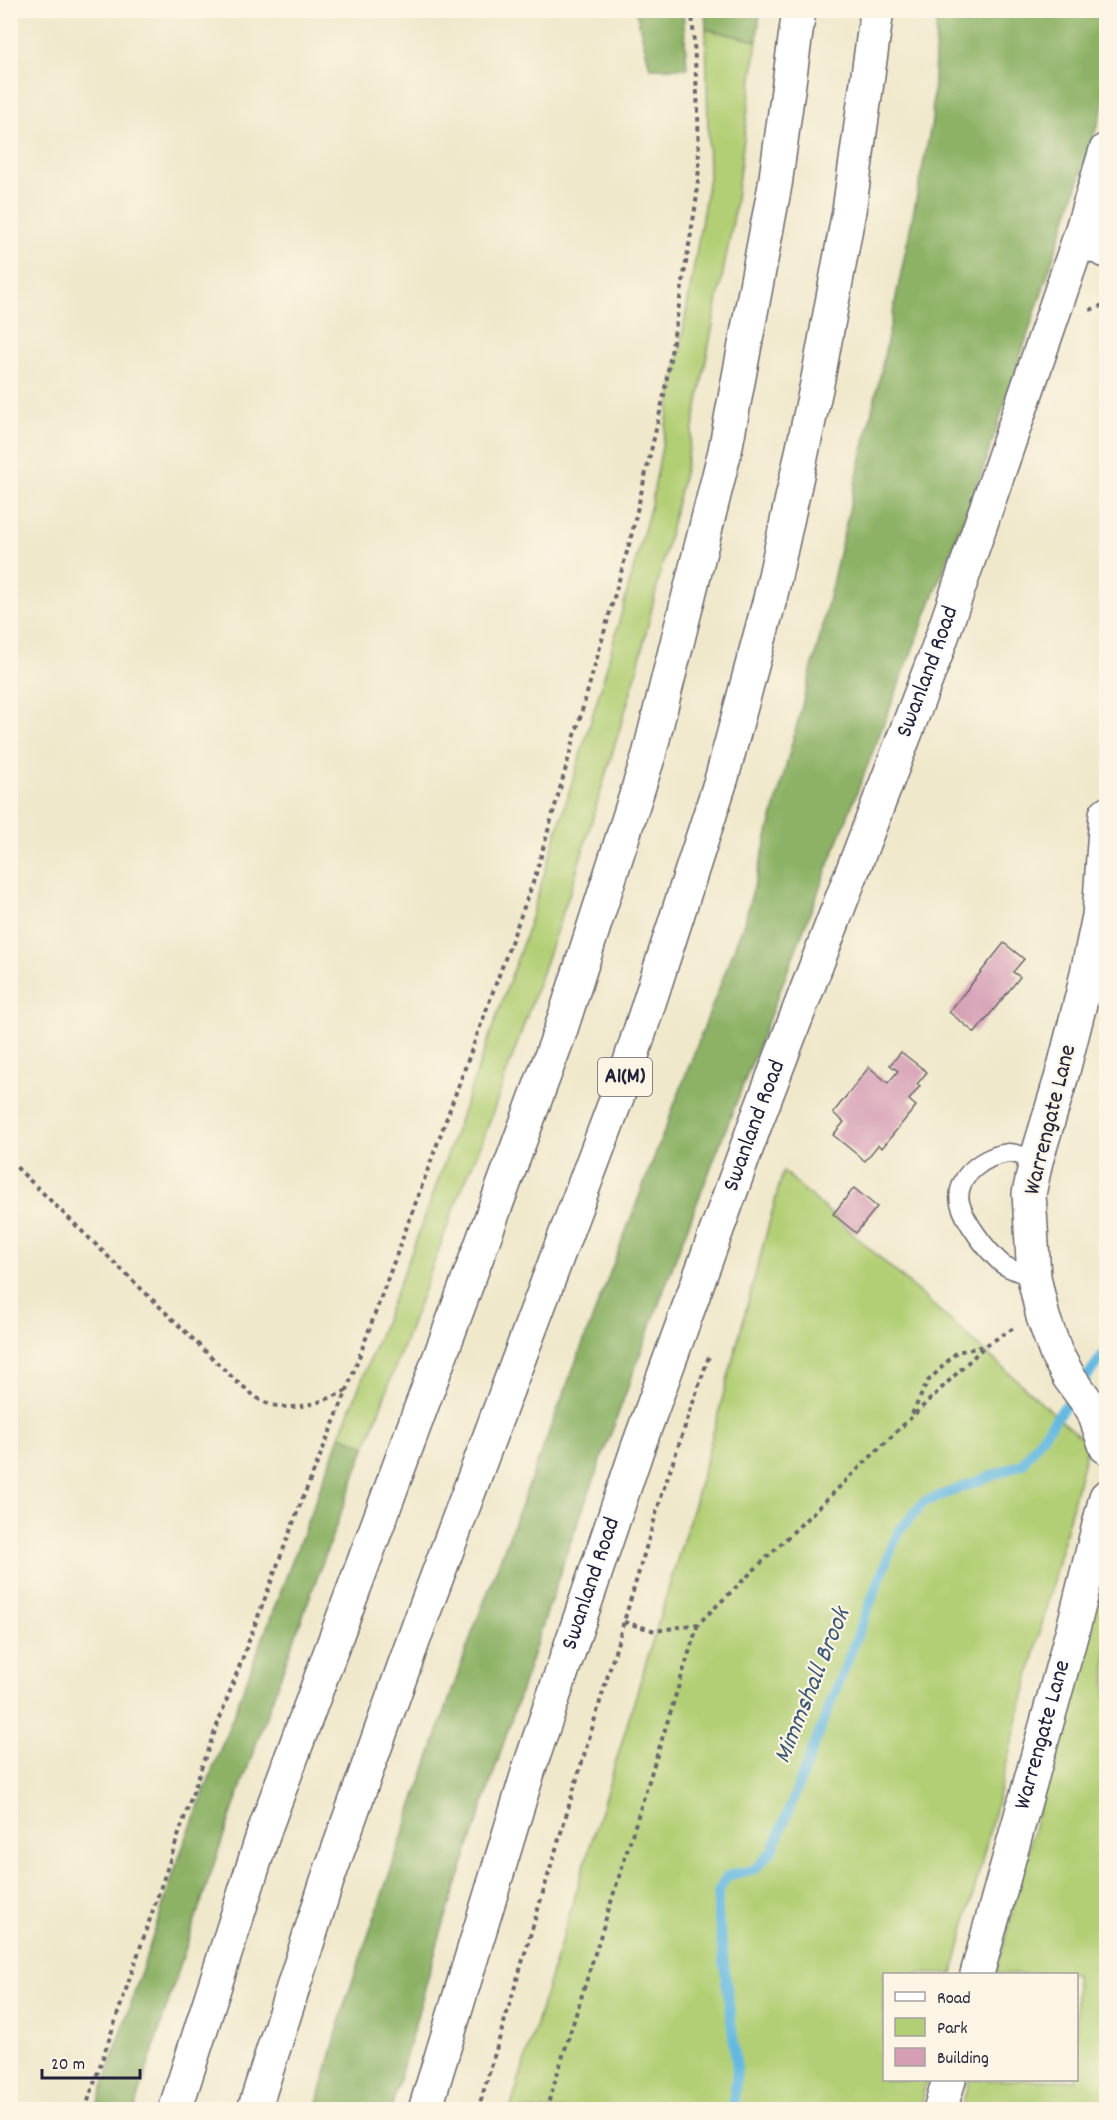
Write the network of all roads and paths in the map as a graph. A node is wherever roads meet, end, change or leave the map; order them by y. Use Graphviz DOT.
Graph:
graph roads {
  1 [pos="693,10"];
  2 [pos="799,10"];
  3 [pos="877,10"];
  4 [pos="1107,150"];
  5 [pos="1093,245"];
  6 [pos="1107,814"];
  7 [pos="10,1161"];
  8 [pos="1036,1161"];
  9 [pos="1034,1277"];
  10 [pos="347,1390"];
  11 [pos="910,1417"];
  12 [pos="1107,1447"];
  13 [pos="1107,1497"];
  14 [pos="698,1624"];
  15 [pos="977,1973"];
  16 [pos="948,2081"];
  17 [pos="85,2109"];
  18 [pos="175,2109"];
  19 [pos="254,2109"];
  20 [pos="425,2109"];
  21 [pos="478,2109"];
  22 [pos="546,2109"];
  23 [pos="940,2109"];
  1 -- 10 [label="path"];
  2 -- 18 [label="main road"];
  3 -- 19 [label="main road, A1(M)"];
  4 -- 5 [label="main road, Swanland Road"];
  5 -- 20 [label="main road, Swanland Road"];
  6 -- 8 [label="main road, Warrengate Lane"];
  7 -- 10 [label="path"];
  8 -- 9 [label="main road, Warrengate Lane"];
  8 -- 9 [label="lane"];
  9 -- 12 [label="main road, Warrengate Lane"];
  10 -- 17 [label="path"];
  11 -- 11 [label="path"];
  11 -- 14 [label="path"];
  13 -- 15 [label="main road, Warrengate Lane"];
  14 -- 21 [label="path"];
  14 -- 22 [label="path"];
  16 -- 23 [label="main road"];
}
